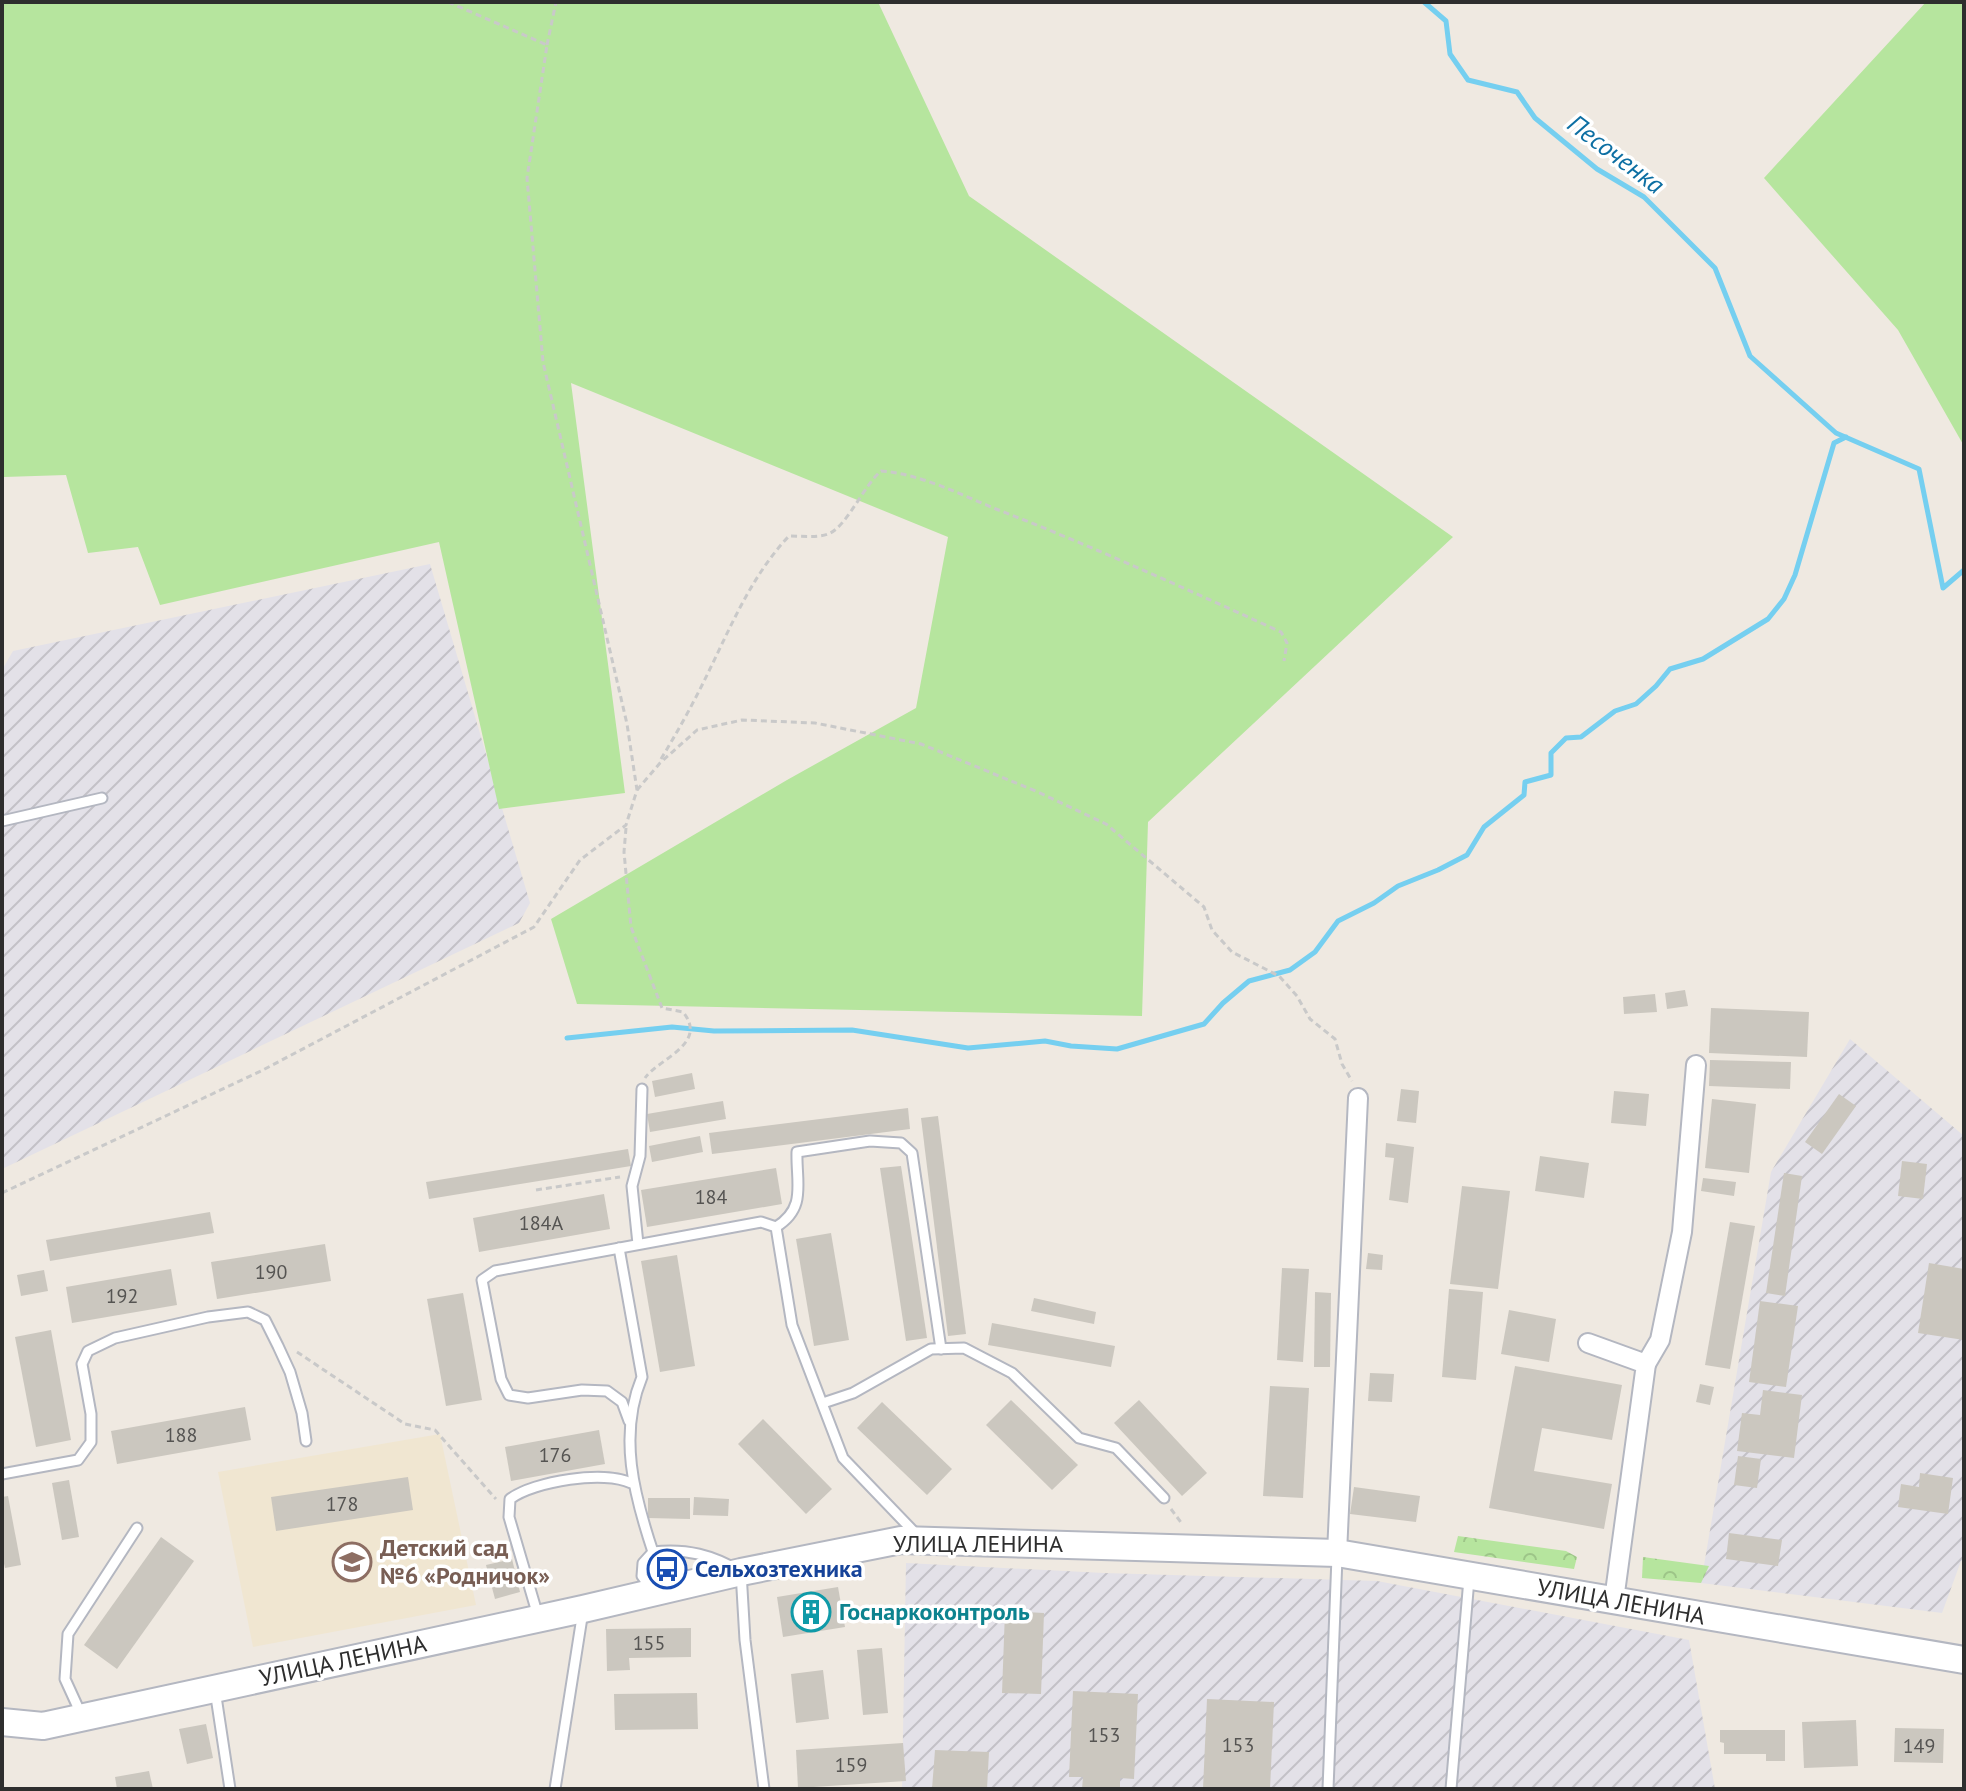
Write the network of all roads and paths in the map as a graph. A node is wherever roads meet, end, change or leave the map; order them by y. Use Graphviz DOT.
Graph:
graph roads {
  1 [pos="448,2"];
  2 [pos="556,2"];
  3 [pos="547,45"];
  4 [pos="1284,661"];
  5 [pos="660,763"];
  6 [pos="637,790"];
  7 [pos="102,798"];
  8 [pos="2,821"];
  9 [pos="626,825"];
  10 [pos="1696,1065"];
  11 [pos="642,1089"];
  12 [pos="1358,1098"];
  13 [pos="635,1174"];
  14 [pos="536,1190"];
  15 [pos="2,1193"];
  16 [pos="776,1227"];
  17 [pos="638,1244"];
  18 [pos="619,1248"];
  19 [pos="272,1333"];
  20 [pos="1588,1343"];
  21 [pos="941,1349"];
  22 [pos="1646,1364"];
  23 [pos="823,1403"];
  24 [pos="629,1421"];
  25 [pos="306,1441"];
  26 [pos="2,1474"];
  27 [pos="631,1483"];
  28 [pos="1164,1498"];
  29 [pos="509,1517"];
  30 [pos="1183,1525"];
  31 [pos="137,1528"];
  32 [pos="922,1540"];
  33 [pos="653,1552"];
  34 [pos="1337,1553"];
  35 [pos="741,1572"];
  36 [pos="1469,1576"];
  37 [pos="656,1592"];
  38 [pos="1614,1600"];
  39 [pos="583,1609"];
  40 [pos="538,1619"];
  41 [pos="1964,1660"];
  42 [pos="215,1689"];
  43 [pos="82,1717"];
  44 [pos="2,1722"];
  45 [pos="230,1789"];
  46 [pos="555,1789"];
  47 [pos="764,1789"];
  48 [pos="1328,1789"];
  49 [pos="1451,1789"];
  1 -- 3 [label="path"];
  2 -- 3 [label="path"];
  3 -- 6 [label="path"];
  4 -- 5 [label="path"];
  5 -- 6 [label="path"];
  5 -- 12 [label="path"];
  6 -- 9 [label="path"];
  7 -- 8 [label="lane"];
  9 -- 11 [label="path"];
  9 -- 15 [label="path"];
  10 -- 22 [label="street"];
  11 -- 13 [label="lane"];
  12 -- 34 [label="street"];
  13 -- 14 [label="path"];
  13 -- 17 [label="lane"];
  16 -- 17 [label="lane"];
  16 -- 21 [label="lane"];
  16 -- 23 [label="lane"];
  17 -- 18 [label="lane"];
  18 -- 24 [label="lane"];
  18 -- 24 [label="lane"];
  19 -- 25 [label="lane"];
  19 -- 26 [label="lane"];
  19 -- 29 [label="path"];
  20 -- 22 [label="street"];
  21 -- 23 [label="lane"];
  21 -- 28 [label="lane"];
  22 -- 38 [label="street"];
  23 -- 32 [label="lane"];
  24 -- 27 [label="lane"];
  27 -- 29 [label="lane"];
  27 -- 33 [label="lane"];
  28 -- 30 [label="path"];
  29 -- 40 [label="lane"];
  31 -- 43 [label="lane"];
  32 -- 34 [label="street, УЛИЦА ЛЕНИНА"];
  32 -- 35 [label="street, УЛИЦА ЛЕНИНА"];
  33 -- 35 [label="lane"];
  33 -- 37 [label="lane"];
  34 -- 36 [label="street, УЛИЦА ЛЕНИНА"];
  34 -- 48 [label="lane"];
  35 -- 37 [label="street, УЛИЦА ЛЕНИНА"];
  35 -- 47 [label="lane"];
  36 -- 38 [label="street, УЛИЦА ЛЕНИНА"];
  36 -- 49 [label="lane"];
  37 -- 39 [label="street, УЛИЦА ЛЕНИНА"];
  38 -- 41 [label="street, УЛИЦА ЛЕНИНА"];
  39 -- 40 [label="street, УЛИЦА ЛЕНИНА"];
  39 -- 46 [label="lane"];
  40 -- 42 [label="street, УЛИЦА ЛЕНИНА"];
  42 -- 43 [label="street, УЛИЦА ЛЕНИНА"];
  42 -- 45 [label="lane"];
  43 -- 44 [label="street, УЛИЦА ЛЕНИНА"];
}
